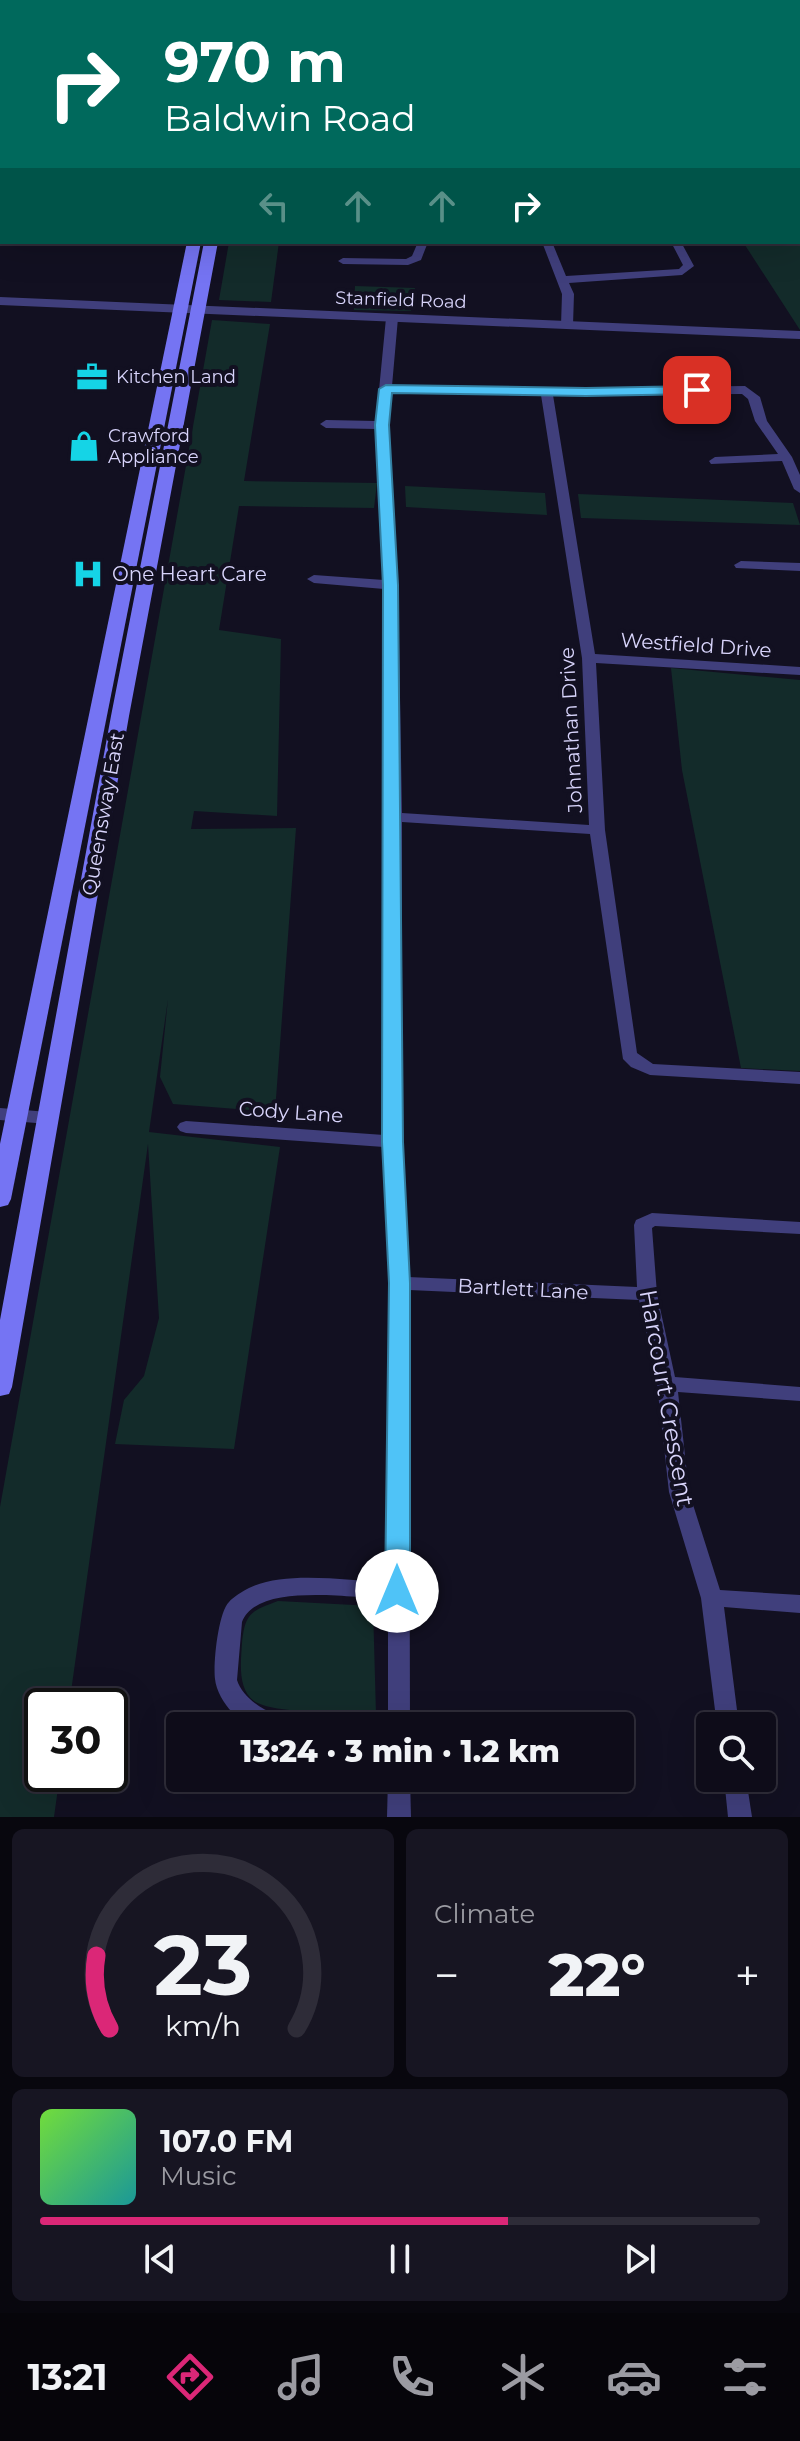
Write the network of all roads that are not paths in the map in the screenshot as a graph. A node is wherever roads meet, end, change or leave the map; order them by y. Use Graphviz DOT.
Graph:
graph roads {
  1 [pos="194,244"];
  2 [pos="210,244"];
  3 [pos="422,244"];
  4 [pos="548,244"];
  5 [pos="677,244"];
  6 [pos="343,261"];
  7 [pos="563,280"];
  8 [pos="0,301"];
  9 [pos="190,309"];
  10 [pos="392,318"];
  11 [pos="567,325"];
  12 [pos="800,335"];
  13 [pos="386,389"];
  14 [pos="547,392"];
  15 [pos="326,424"];
  16 [pos="382,425"];
  17 [pos="786,457"];
  18 [pos="715,461"];
  19 [pos="800,489"];
  20 [pos="741,565"];
  21 [pos="800,567"];
  22 [pos="314,579"];
  23 [pos="391,585"];
  24 [pos="589,658"];
  25 [pos="800,671"];
  26 [pos="394,817"];
  27 [pos="597,830"];
  28 [pos="800,1078"];
  29 [pos="8,1115"];
  30 [pos="48,1118"];
  31 [pos="186,1127"];
  32 [pos="393,1142"];
  33 [pos="0,1199"];
  34 [pos="800,1228"];
  35 [pos="399,1283"];
  36 [pos="647,1294"];
  37 [pos="667,1384"];
  38 [pos="0,1387"];
  39 [pos="800,1394"];
  40 [pos="397,1591"];
  41 [pos="712,1598"];
  42 [pos="800,1604"];
  43 [pos="252,1712"];
  44 [pos="399,1712"];
  45 [pos="726,1712"];
  46 [pos="399,1792"];
  47 [pos="737,1792"];
  48 [pos="399,1817"];
  49 [pos="740,1817"];
  1 -- 9 [label="main road, Queensway East"];
  2 -- 9 [label="main road, Queensway East"];
  3 -- 6 [label="street"];
  4 -- 7 [label="street"];
  5 -- 7 [label="street"];
  7 -- 11 [label="street"];
  8 -- 9 [label="street, Stanfield Road"];
  9 -- 10 [label="street, Stanfield Road"];
  9 -- 29 [label="main road, Queensway East"];
  9 -- 30 [label="main road, Queensway East"];
  10 -- 11 [label="street, Stanfield Road"];
  10 -- 13 [label="street"];
  11 -- 12 [label="street, Stanfield Road"];
  13 -- 14 [label="street"];
  13 -- 16 [label="street"];
  14 -- 17 [label="street"];
  14 -- 24 [label="street, Johnathan Drive"];
  15 -- 16 [label="street"];
  16 -- 23 [label="street"];
  17 -- 18 [label="street"];
  17 -- 19 [label="street"];
  20 -- 21 [label="street"];
  22 -- 23 [label="street"];
  23 -- 26 [label="street"];
  24 -- 25 [label="street, Westfield Drive"];
  24 -- 27 [label="street, Johnathan Drive"];
  26 -- 27 [label="street"];
  26 -- 32 [label="street"];
  27 -- 28 [label="street, Johnathan Drive"];
  29 -- 30 [label="street"];
  29 -- 33 [label="main road, Queensway East"];
  30 -- 38 [label="main road, Queensway East"];
  31 -- 32 [label="street, Cody Lane"];
  32 -- 35 [label="street"];
  34 -- 36 [label="street, Harcourt Crescent"];
  35 -- 36 [label="street, Bartlett Lane"];
  35 -- 40 [label="street"];
  36 -- 37 [label="street, Harcourt Crescent"];
  37 -- 39 [label="street"];
  37 -- 41 [label="street, Harcourt Crescent"];
  40 -- 43 [label="street"];
  40 -- 44 [label="street"];
  41 -- 42 [label="street"];
  41 -- 45 [label="street, Harcourt Crescent"];
  46 -- 48 [label="street"];
  47 -- 49 [label="street"];
}
